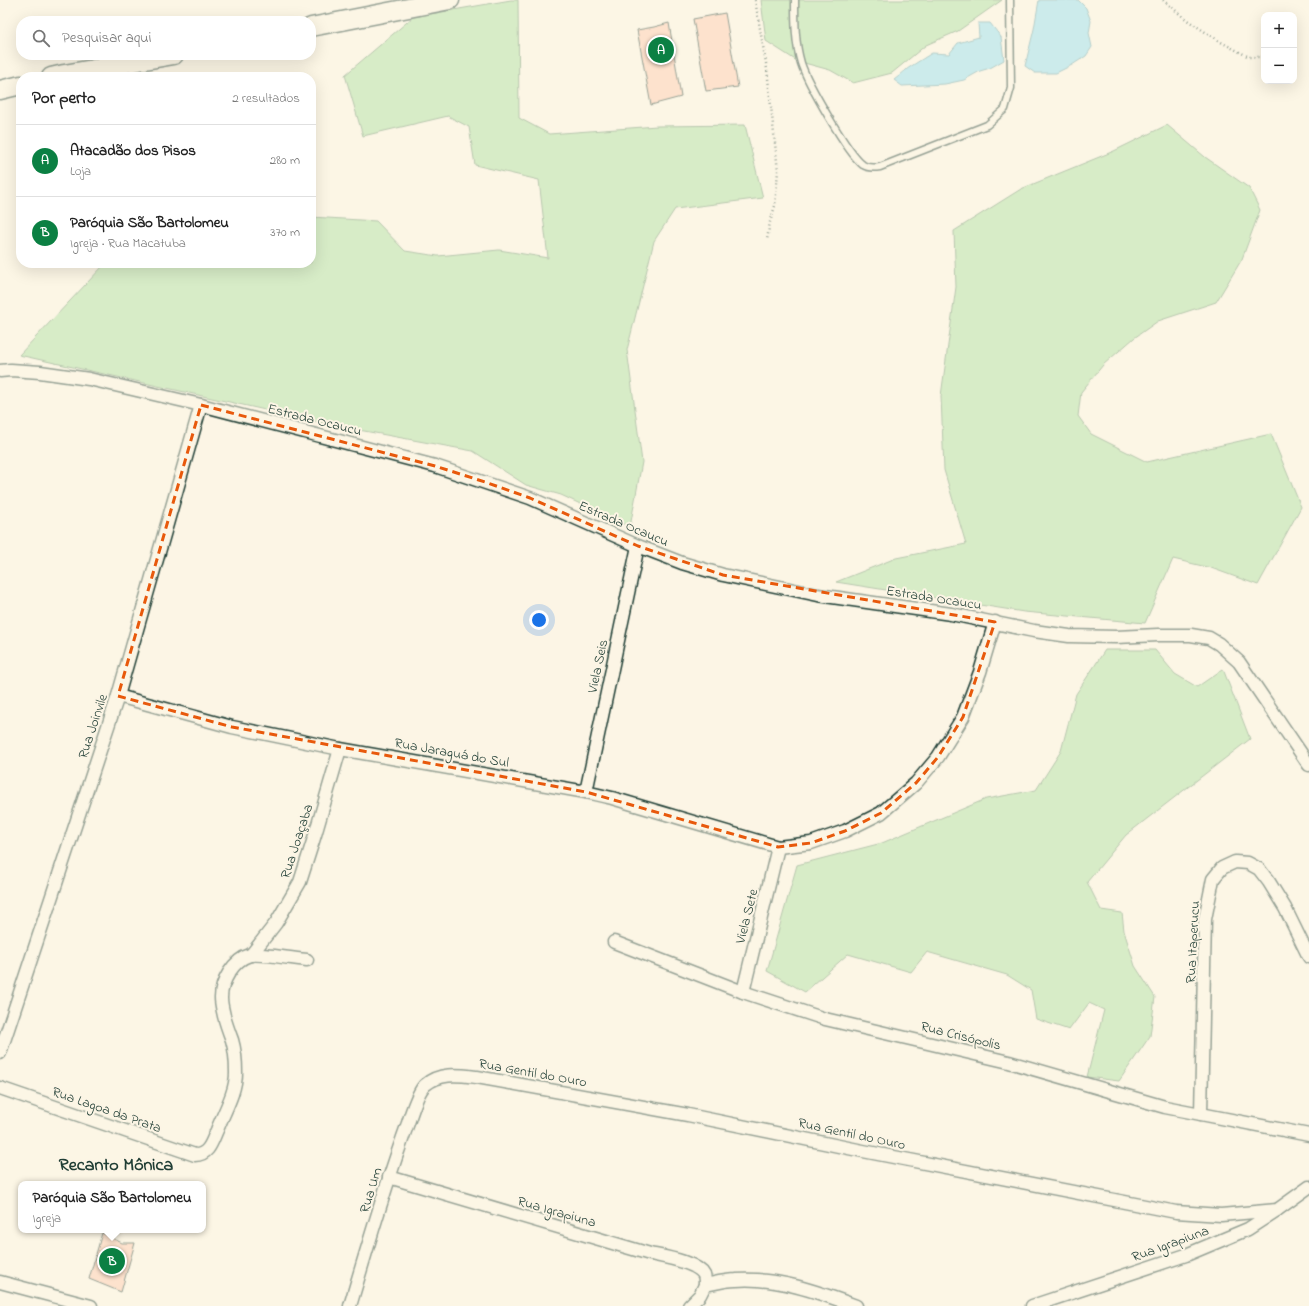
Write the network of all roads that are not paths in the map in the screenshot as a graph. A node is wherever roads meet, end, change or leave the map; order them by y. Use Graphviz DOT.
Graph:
graph roads {
  1 [pos="450,0"];
  2 [pos="795,0"];
  3 [pos="1010,0"];
  4 [pos="316,25"];
  5 [pos="145,60"];
  6 [pos="76,72"];
  7 [pos="16,86"];
  8 [pos="0,90"];
  9 [pos="0,371"];
  10 [pos="201,405"];
  11 [pos="638,546"];
  12 [pos="995,622"];
  13 [pos="118,696"];
  14 [pos="340,749"];
  15 [pos="1309,766"];
  16 [pos="586,792"];
  17 [pos="778,847"];
  18 [pos="614,942"];
  19 [pos="251,955"];
  20 [pos="1309,957"];
  21 [pos="307,960"];
  22 [pos="743,992"];
  23 [pos="0,1053"];
  24 [pos="424,1086"];
  25 [pos="0,1088"];
  26 [pos="1201,1114"];
  27 [pos="1309,1135"];
  28 [pos="205,1153"];
  29 [pos="389,1177"];
  30 [pos="1309,1187"];
  31 [pos="1277,1210"];
  32 [pos="0,1282"];
  33 [pos="705,1285"];
  34 [pos="91,1306"];
  35 [pos="352,1306"];
  36 [pos="689,1306"];
  37 [pos="856,1306"];
  38 [pos="1032,1306"];
  1 -- 4 [label="main road"];
  2 -- 3 [label="lane"];
  5 -- 6 [label="main road"];
  7 -- 8 [label="main road"];
  9 -- 10 [label="street, Estrada Ocaucu"];
  10 -- 11 [label="street, Estrada Ocaucu"];
  10 -- 13 [label="street, Rua Joinvile"];
  11 -- 12 [label="street, Estrada Ocaucu"];
  11 -- 16 [label="street, Viela Seis"];
  12 -- 15 [label="street, Estrada Ocaucu"];
  12 -- 17 [label="street"];
  13 -- 14 [label="street, Rua Jaraguá do Sul"];
  13 -- 23 [label="street, Rua Joinvile"];
  14 -- 16 [label="street, Rua Jaraguá do Sul"];
  14 -- 19 [label="street, Rua Joaçaba"];
  16 -- 17 [label="street, Rua Jaraguá do Sul"];
  17 -- 22 [label="street, Viela Sete"];
  18 -- 22 [label="street, Rua Crisópolis"];
  19 -- 21 [label="street"];
  19 -- 28 [label="street, Rua Joaçaba"];
  20 -- 26 [label="street, Rua Itaperucu"];
  22 -- 26 [label="street, Rua Crisópolis"];
  24 -- 29 [label="street, Rua Um"];
  24 -- 31 [label="street, Rua Gentil do Ouro"];
  25 -- 28 [label="street, Rua Lagoa da Prata"];
  26 -- 27 [label="street, Rua Crisópolis"];
  29 -- 33 [label="street, Rua Igrapiuna"];
  29 -- 35 [label="street, Rua Um"];
  30 -- 31 [label="street, Rua Igrapiuna"];
  31 -- 38 [label="street, Rua Igrapiuna"];
  32 -- 34 [label="street"];
  33 -- 36 [label="street"];
  33 -- 37 [label="street"];
}
